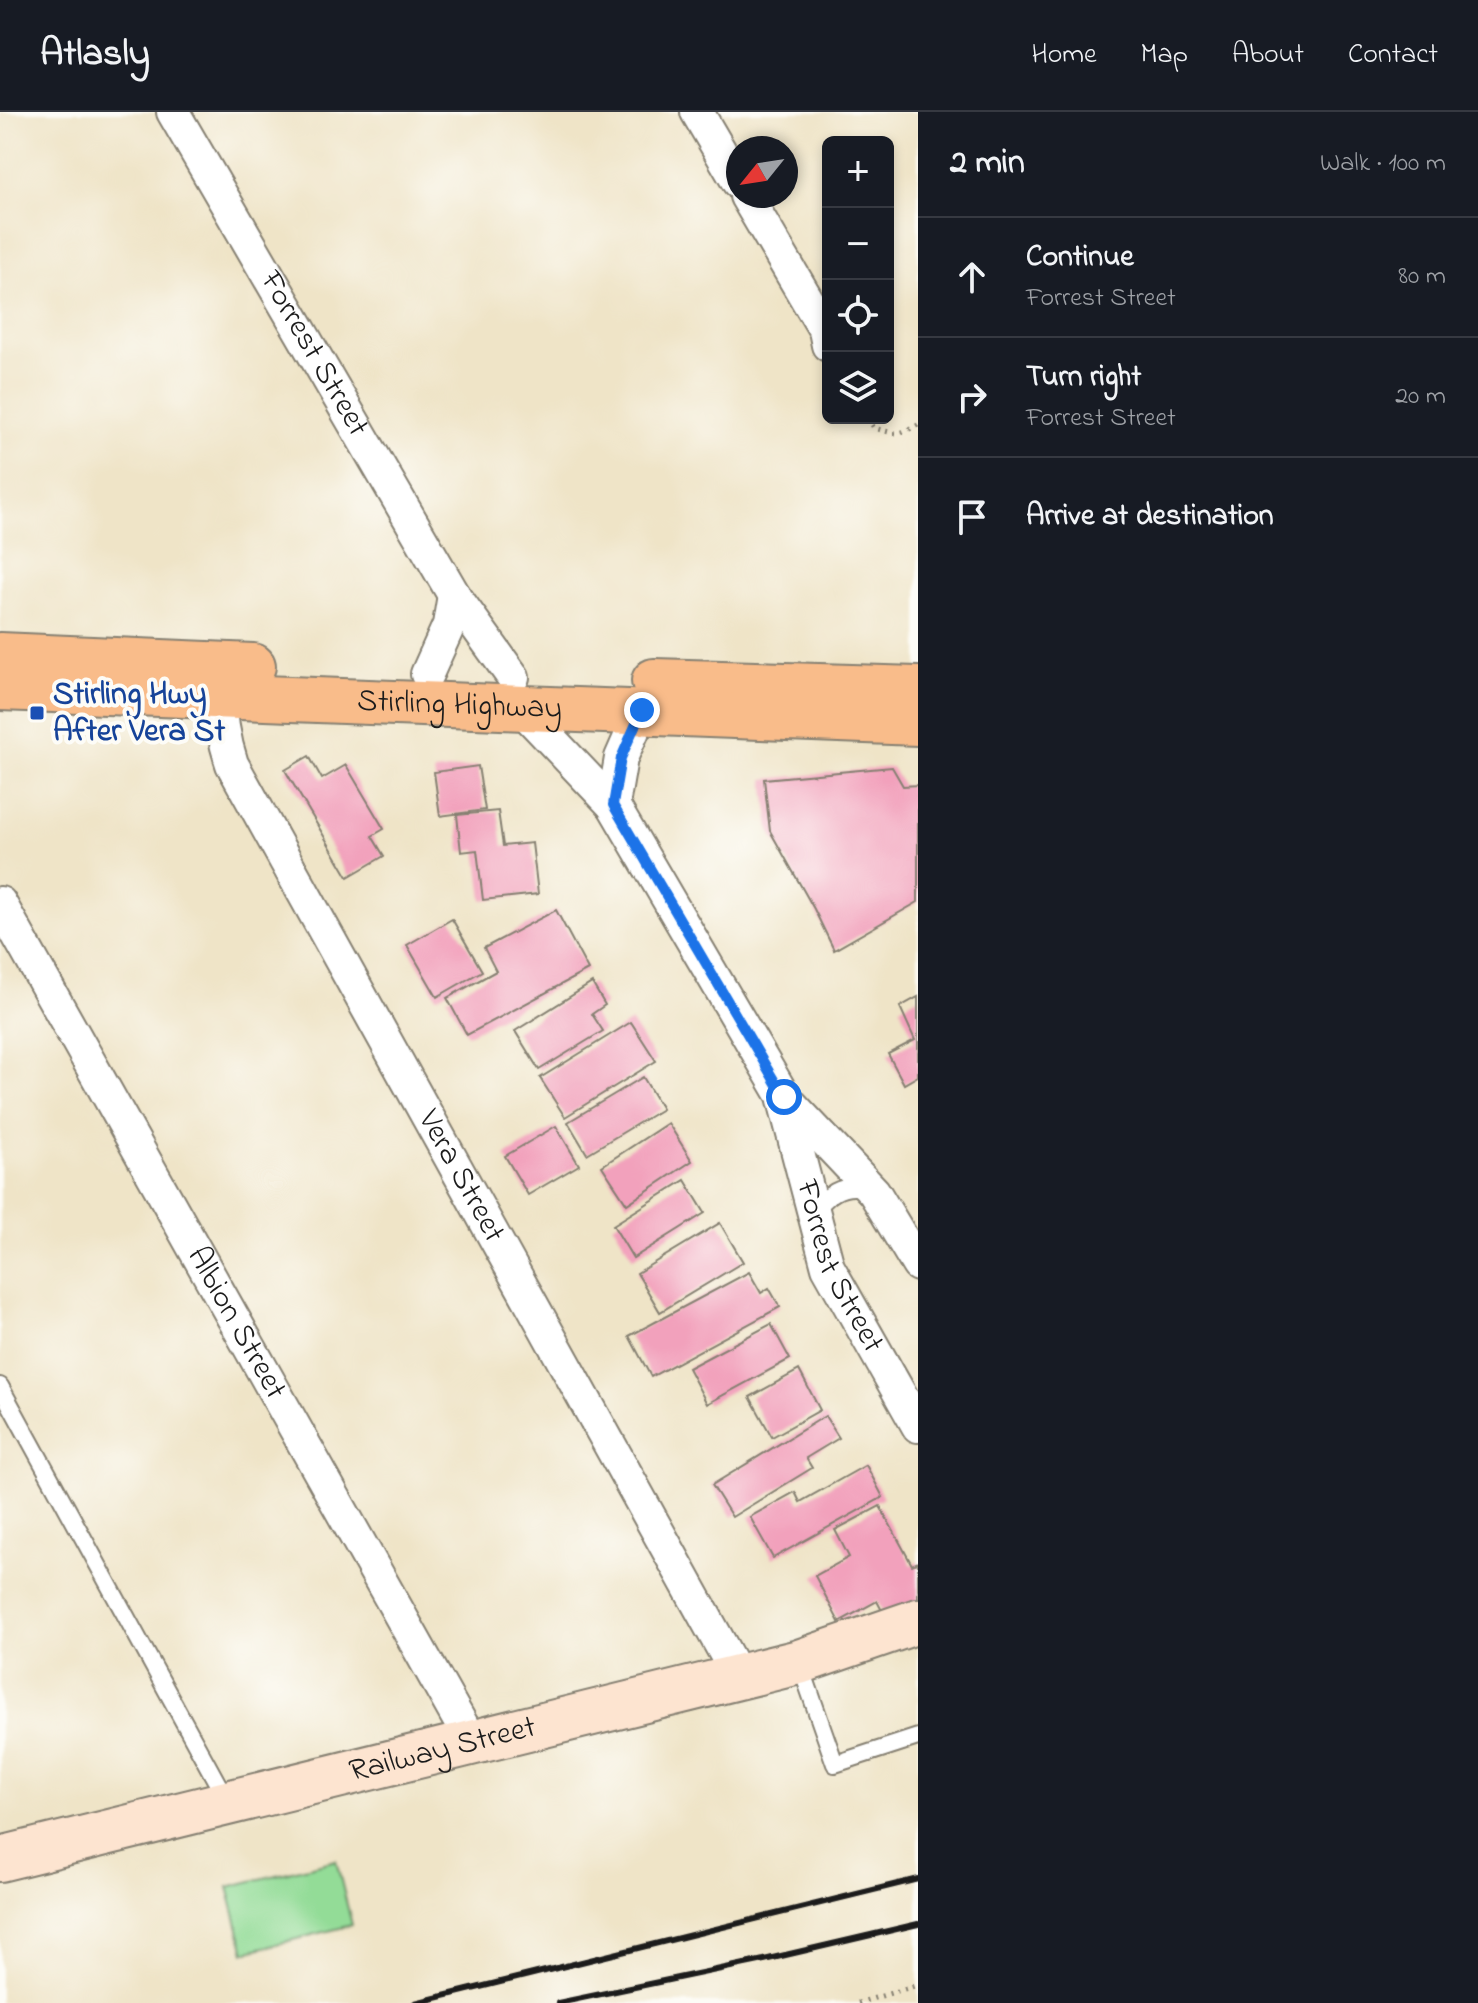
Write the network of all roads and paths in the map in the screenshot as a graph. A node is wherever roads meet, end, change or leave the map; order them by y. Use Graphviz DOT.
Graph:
graph roads {
  1 [pos="173,112"];
  2 [pos="697,112"];
  3 [pos="726,162"];
  4 [pos="753,208"];
  5 [pos="822,325"];
  6 [pos="872,424"];
  7 [pos="918,425"];
  8 [pos="454,595"];
  9 [pos="0,655"];
  10 [pos="427,674"];
  11 [pos="220,680"];
  12 [pos="0,688"];
  13 [pos="516,691"];
  14 [pos="917,701"];
  15 [pos="642,710"];
  16 [pos="613,805"];
  17 [pos="0,903"];
  18 [pos="784,1097"];
  19 [pos="874,1192"];
  20 [pos="813,1216"];
  21 [pos="918,1265"];
  22 [pos="0,1386"];
  23 [pos="918,1426"];
  24 [pos="906,1631"];
  25 [pos="799,1662"];
  26 [pos="738,1676"];
  27 [pos="918,1737"];
  28 [pos="472,1743"];
  29 [pos="228,1803"];
  30 [pos="3,1853"];
  31 [pos="918,1985"];
  32 [pos="858,2003"];
  1 -- 8 [label="street, Forrest Street"];
  2 -- 3 [label="street"];
  4 -- 5 [label="street"];
  6 -- 7 [label="path"];
  8 -- 10 [label="street"];
  8 -- 13 [label="street, Forrest Street"];
  9 -- 11 [label="highway, Stirling Highway"];
  10 -- 11 [label="highway, Stirling Highway"];
  10 -- 13 [label="highway, Stirling Highway"];
  11 -- 12 [label="highway, Stirling Highway"];
  11 -- 13 [label="highway, Stirling Highway"];
  11 -- 26 [label="street, Vera Street"];
  13 -- 14 [label="highway, Stirling Highway"];
  13 -- 15 [label="highway, Stirling Highway"];
  13 -- 16 [label="street, Forrest Street"];
  14 -- 15 [label="highway, Stirling Highway"];
  15 -- 16 [label="street"];
  16 -- 18 [label="street, Forrest Street"];
  17 -- 28 [label="street, Albion Street"];
  18 -- 19 [label="street, Forrest Street"];
  18 -- 20 [label="street, Forrest Street"];
  19 -- 20 [label="lane"];
  19 -- 21 [label="street, Forrest Street"];
  20 -- 23 [label="street, Forrest Street"];
  22 -- 29 [label="lane"];
  24 -- 25 [label="street, Railway Street"];
  25 -- 26 [label="street, Railway Street"];
  25 -- 27 [label="lane"];
  26 -- 28 [label="street, Railway Street"];
  28 -- 29 [label="street, Railway Street"];
  29 -- 30 [label="street, Railway Street"];
  31 -- 32 [label="path"];
}
